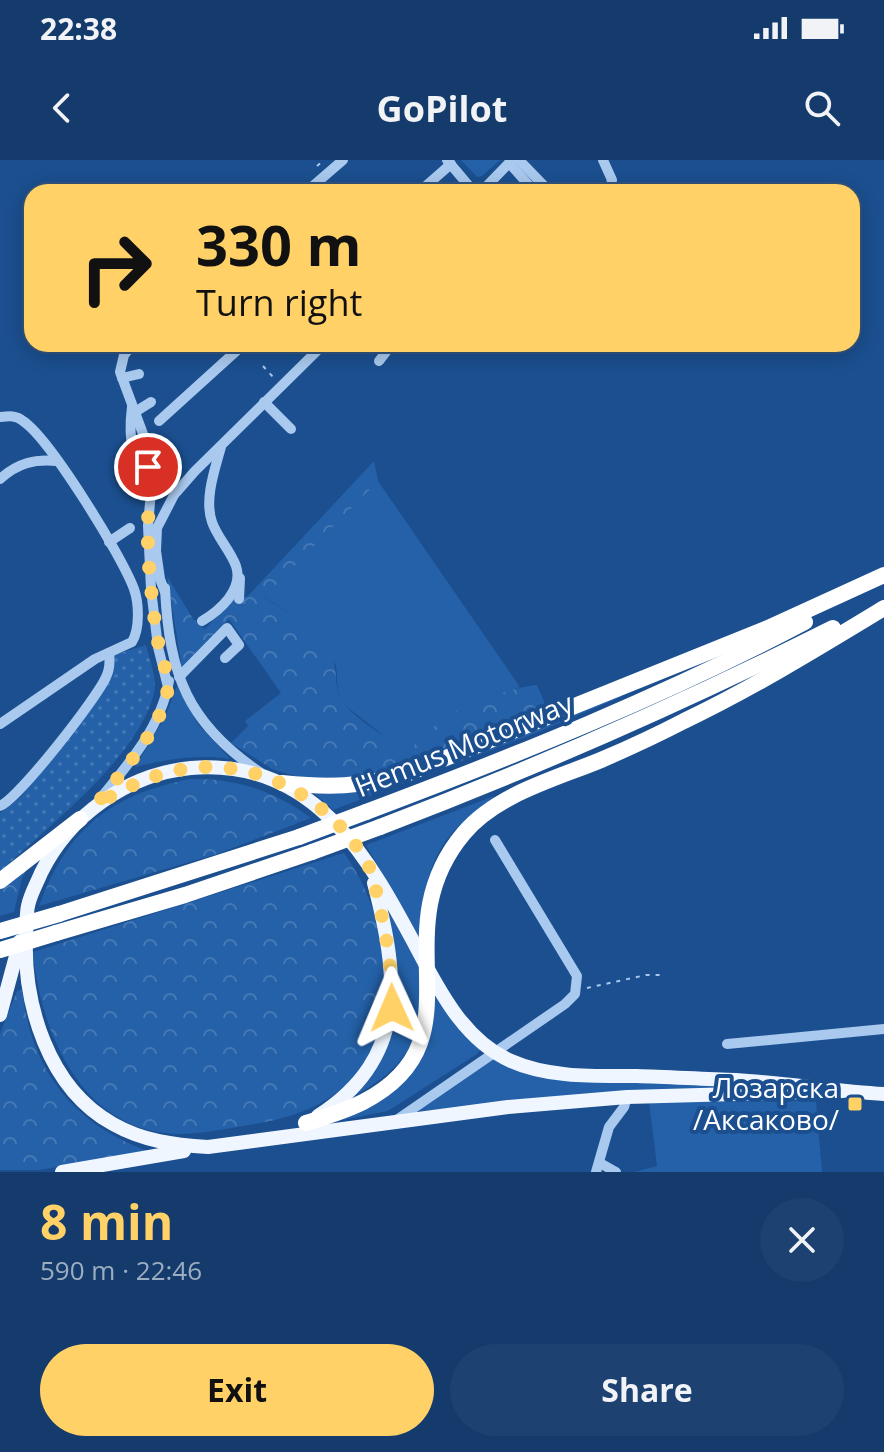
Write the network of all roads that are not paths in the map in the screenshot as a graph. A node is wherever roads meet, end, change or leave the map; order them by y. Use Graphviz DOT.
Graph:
graph roads {
  1 [pos="343,160"];
  2 [pos="603,160"];
  3 [pos="513,161"];
  4 [pos="449,162"];
  5 [pos="315,184"];
  6 [pos="428,184"];
  7 [pos="467,184"];
  8 [pos="489,184"];
  9 [pos="529,184"];
  10 [pos="540,184"];
  11 [pos="611,184"];
  12 [pos="127,352"];
  13 [pos="235,352"];
  14 [pos="316,352"];
  15 [pos="386,352"];
  16 [pos="379,361"];
  17 [pos="139,374"];
  18 [pos="122,378"];
  19 [pos="151,402"];
  20 [pos="264,402"];
  21 [pos="134,408"];
  22 [pos="0,417"];
  23 [pos="159,421"];
  24 [pos="291,429"];
  25 [pos="221,445"];
  26 [pos="57,461"];
  27 [pos="0,479"];
  28 [pos="130,528"];
  29 [pos="109,542"];
  30 [pos="237,568"];
  31 [pos="884,578"];
  32 [pos="239,599"];
  33 [pos="884,601"];
  34 [pos="884,608"];
  35 [pos="202,621"];
  36 [pos="109,653"];
  37 [pos="225,658"];
  38 [pos="179,677"];
  39 [pos="0,724"];
  40 [pos="266,776"];
  41 [pos="282,783"];
  42 [pos="96,805"];
  43 [pos="0,806"];
  44 [pos="80,819"];
  45 [pos="495,840"];
  46 [pos="370,867"];
  47 [pos="0,881"];
  48 [pos="28,906"];
  49 [pos="0,931"];
  50 [pos="0,950"];
  51 [pos="427,968"];
  52 [pos="0,1015"];
  53 [pos="884,1029"];
  54 [pos="727,1044"];
  55 [pos="493,1051"];
  56 [pos="843,1091"];
  57 [pos="884,1094"];
  58 [pos="627,1097"];
  59 [pos="306,1123"];
  60 [pos="390,1124"];
  61 [pos="270,1138"];
  62 [pos="208,1147"];
  63 [pos="598,1168"];
  64 [pos="62,1172"];
  65 [pos="616,1172"];
  1 -- 5 [label="street"];
  2 -- 11 [label="street"];
  3 -- 8 [label="street"];
  3 -- 9 [label="street"];
  3 -- 10 [label="street"];
  4 -- 6 [label="street"];
  4 -- 7 [label="street"];
  12 -- 18 [label="street"];
  13 -- 23 [label="street"];
  14 -- 20 [label="street"];
  15 -- 16 [label="street"];
  17 -- 18 [label="street"];
  18 -- 21 [label="street"];
  19 -- 21 [label="street"];
  20 -- 24 [label="street"];
  20 -- 25 [label="street"];
  21 -- 42 [label="street"];
  22 -- 26 [label="street"];
  25 -- 30 [label="street"];
  25 -- 38 [label="street"];
  26 -- 27 [label="street"];
  26 -- 29 [label="street"];
  28 -- 29 [label="street"];
  29 -- 36 [label="street"];
  30 -- 32 [label="street"];
  30 -- 35 [label="street"];
  31 -- 41 [label="highway"];
  31 -- 49 [label="highway, Hemus Motorway, bridge"];
  33 -- 50 [label="highway, Hemus Motorway, bridge"];
  34 -- 51 [label="highway"];
  36 -- 39 [label="street"];
  36 -- 43 [label="street"];
  37 -- 38 [label="street"];
  38 -- 40 [label="street"];
  40 -- 41 [label="main road"];
  40 -- 42 [label="main road"];
  41 -- 46 [label="main road"];
  42 -- 44 [label="main road"];
  44 -- 47 [label="highway"];
  44 -- 48 [label="main road"];
  45 -- 55 [label="street"];
  46 -- 51 [label="main road"];
  46 -- 59 [label="main road"];
  48 -- 52 [label="main road"];
  48 -- 62 [label="main road"];
  51 -- 55 [label="main road"];
  51 -- 59 [label="highway"];
  53 -- 54 [label="street"];
  55 -- 56 [label="main road"];
  55 -- 60 [label="street"];
  56 -- 57 [label="main road"];
  56 -- 58 [label="main road"];
  58 -- 60 [label="main road"];
  58 -- 63 [label="street"];
  59 -- 61 [label="main road"];
  60 -- 61 [label="main road"];
  61 -- 62 [label="main road"];
  62 -- 64 [label="main road"];
  63 -- 65 [label="street"];
}
